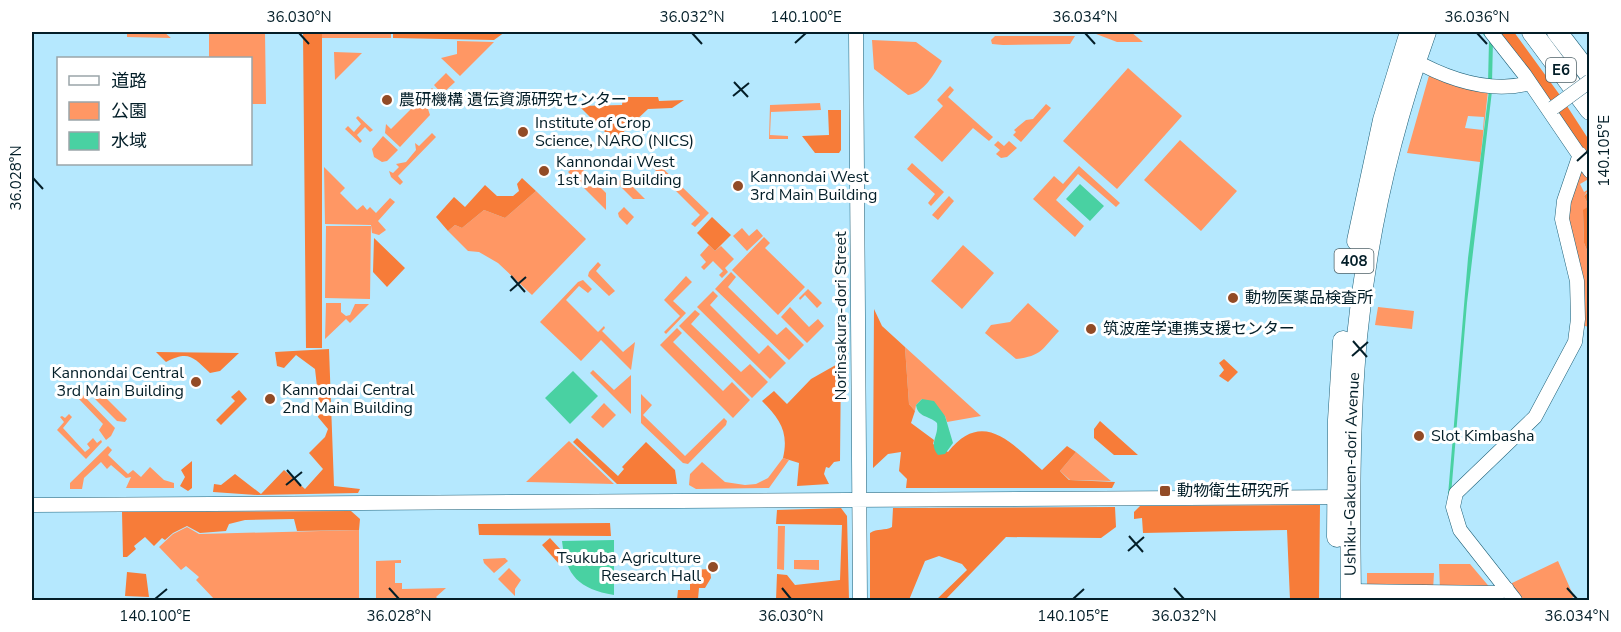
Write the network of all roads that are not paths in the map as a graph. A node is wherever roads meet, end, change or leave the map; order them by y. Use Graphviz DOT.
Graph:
graph roads {
  1 [pos="856,32"];
  2 [pos="1410,32"];
  3 [pos="1426,32"];
  4 [pos="1491,32"];
  5 [pos="1532,32"];
  6 [pos="1557,32"];
  7 [pos="1409,58"];
  8 [pos="1590,75"];
  9 [pos="1590,81"];
  10 [pos="1530,83"];
  11 [pos="1551,109"];
  12 [pos="1590,110"];
  13 [pos="1580,154"];
  14 [pos="1590,171"];
  15 [pos="1343,497"];
  16 [pos="859,500"];
  17 [pos="32,505"];
  18 [pos="1511,595"];
  19 [pos="1346,597"];
  20 [pos="860,600"];
  1 -- 16 [label="street, Norinsakura-dori Street"];
  2 -- 7 [label="highway, Ushiku-Gakuen-dori Avenue / 408"];
  3 -- 7 [label="highway, Ushiku-Gakuen-dori Avenue / 408"];
  4 -- 10 [label="street"];
  5 -- 12 [label="highway, E6"];
  6 -- 8 [label="highway, E6"];
  7 -- 10 [label="street"];
  7 -- 15 [label="highway, Ushiku-Gakuen-dori Avenue / 408"];
  9 -- 11 [label="street, bridge"];
  10 -- 11 [label="street"];
  11 -- 13 [label="street"];
  13 -- 14 [label="street"];
  13 -- 18 [label="street"];
  15 -- 16 [label="street"];
  15 -- 19 [label="highway, Ushiku-Gakuen-dori Avenue / 408"];
  16 -- 17 [label="street"];
  16 -- 20 [label="street, Norinsakura-dori Street"];
  18 -- 19 [label="street"];
}
